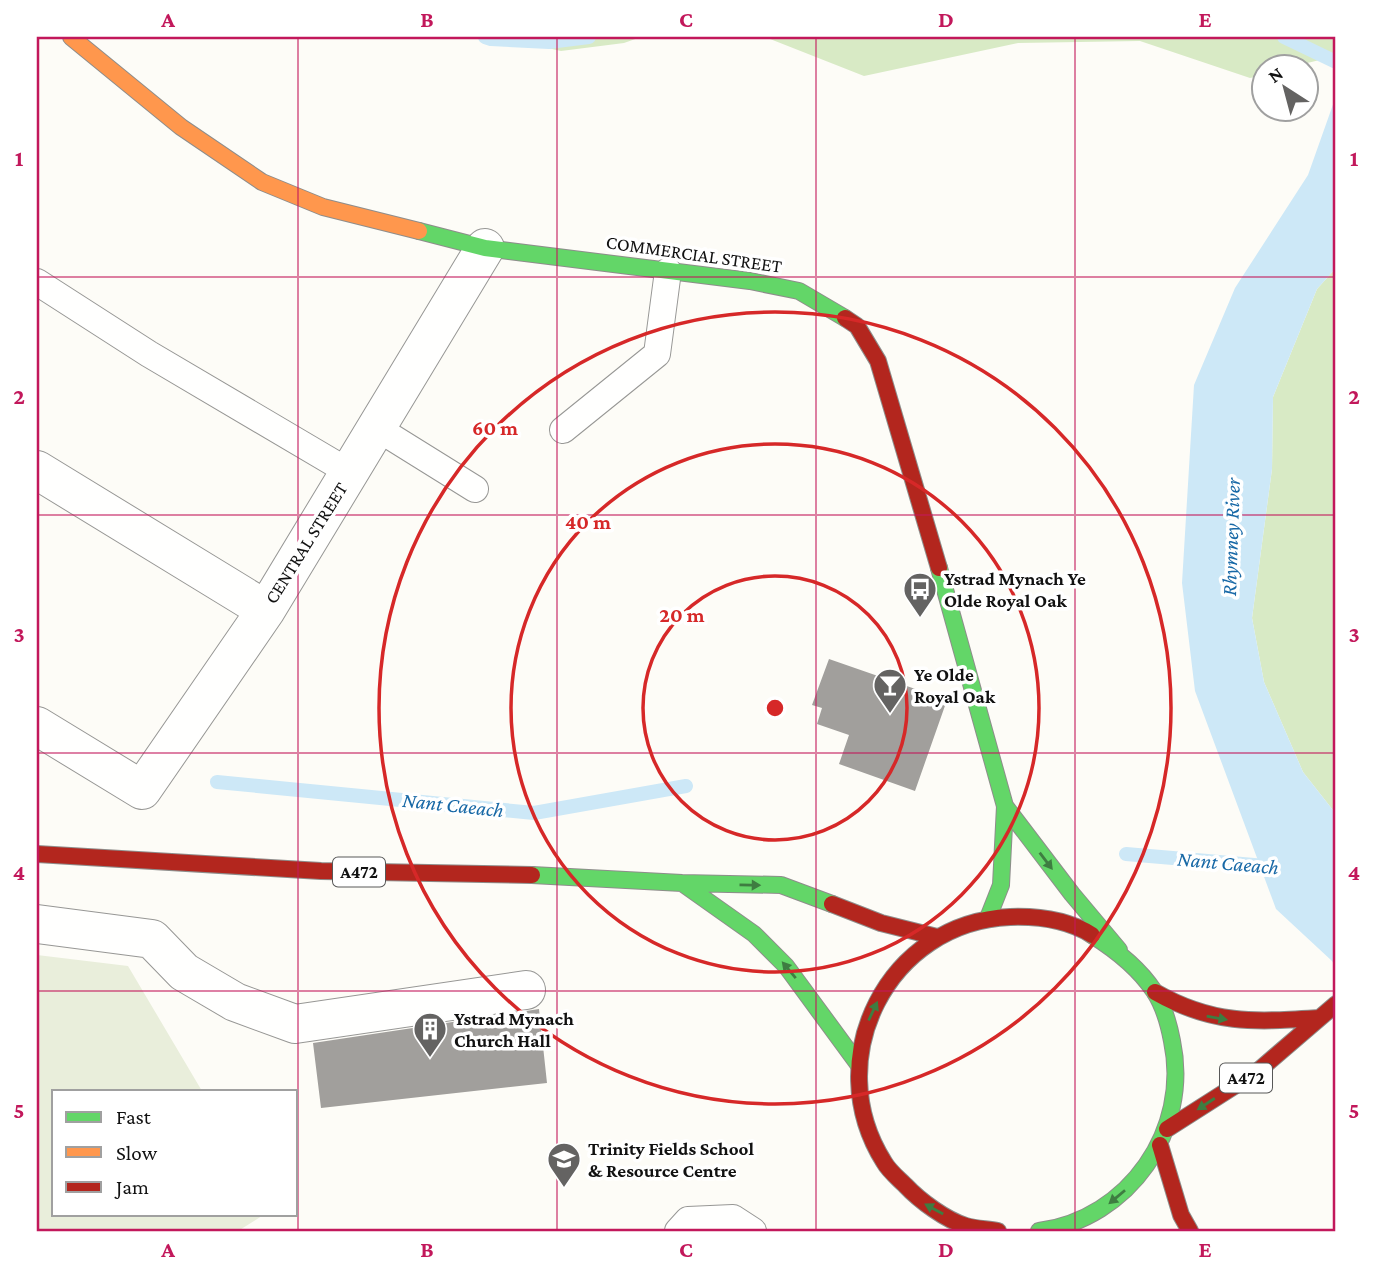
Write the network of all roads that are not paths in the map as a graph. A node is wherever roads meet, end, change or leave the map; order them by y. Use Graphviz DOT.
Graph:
graph roads {
  1 [pos="71,37"];
  2 [pos="485,248"];
  3 [pos="668,271"];
  4 [pos="37,282"];
  5 [pos="377,428"];
  6 [pos="563,430"];
  7 [pos="37,470"];
  8 [pos="349,472"];
  9 [pos="475,489"];
  10 [pos="266,610"];
  11 [pos="37,726"];
  12 [pos="1005,806"];
  13 [pos="37,854"];
  14 [pos="682,883"];
  15 [pos="988,918"];
  16 [pos="37,924"];
  17 [pos="937,937"];
  18 [pos="1123,955"];
  19 [pos="526,990"];
  20 [pos="1154,992"];
  21 [pos="1336,1004"];
  22 [pos="1318,1018"];
  23 [pos="858,1065"];
  24 [pos="1167,1129"];
  25 [pos="1160,1145"];
  26 [pos="678,1231"];
  27 [pos="753,1231"];
  28 [pos="998,1231"];
  29 [pos="1039,1231"];
  30 [pos="1190,1231"];
  1 -- 2 [label="main road, COMMERCIAL STREET"];
  2 -- 3 [label="main road, COMMERCIAL STREET"];
  2 -- 5 [label="street, CENTRAL STREET"];
  3 -- 6 [label="lane"];
  3 -- 12 [label="main road, COMMERCIAL STREET"];
  4 -- 8 [label="lane"];
  5 -- 8 [label="street, CENTRAL STREET"];
  5 -- 9 [label="lane"];
  7 -- 10 [label="street, CENTRAL STREET"];
  8 -- 10 [label="street, CENTRAL STREET"];
  10 -- 11 [label="street"];
  12 -- 15 [label="main road, COMMERCIAL STREET"];
  12 -- 18 [label="main road, COMMERCIAL STREET, one-way"];
  13 -- 14 [label="main road, A472"];
  14 -- 17 [label="main road, A472, one-way"];
  23 -- 14 [label="main road, one-way"];
  15 -- 17 [label="main road"];
  15 -- 18 [label="main road"];
  16 -- 19 [label="street"];
  23 -- 17 [label="main road, one-way"];
  18 -- 20 [label="main road, COMMERCIAL STREET"];
  20 -- 22 [label="main road, one-way"];
  20 -- 24 [label="main road"];
  21 -- 22 [label="main road, A472"];
  22 -- 24 [label="main road, A472, one-way"];
  28 -- 23 [label="main road, one-way"];
  24 -- 25 [label="main road"];
  25 -- 29 [label="main road, one-way"];
  25 -- 30 [label="main road"];
  26 -- 27 [label="lane"];
}
